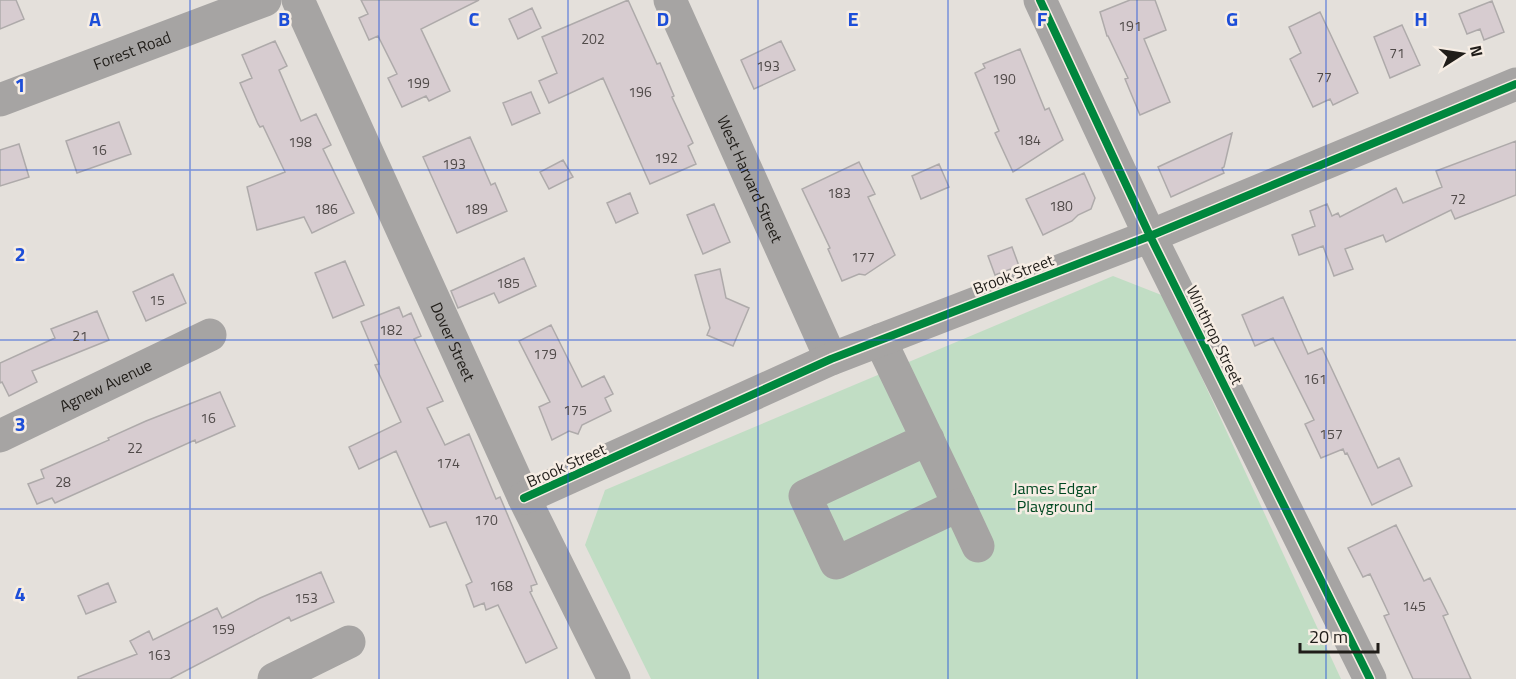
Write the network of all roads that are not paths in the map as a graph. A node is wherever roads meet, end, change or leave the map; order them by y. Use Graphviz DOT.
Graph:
graph roads {
  1 [pos="265,0"];
  2 [pos="298,0"];
  3 [pos="670,0"];
  4 [pos="1040,0"];
  5 [pos="1516,84"];
  6 [pos="0,100"];
  7 [pos="1150,236"];
  8 [pos="210,335"];
  9 [pos="880,340"];
  10 [pos="831,360"];
  11 [pos="0,436"];
  12 [pos="928,439"];
  13 [pos="524,498"];
  14 [pos="958,505"];
  15 [pos="978,546"];
  16 [pos="349,642"];
  17 [pos="274,679"];
  18 [pos="615,679"];
  19 [pos="1370,679"];
  1 -- 6 [label="street, Forest Road"];
  2 -- 13 [label="street, Dover Street"];
  3 -- 10 [label="street, West Harvard Street"];
  4 -- 7 [label="street, Winthrop Street"];
  5 -- 7 [label="street, Brook Street"];
  7 -- 9 [label="street, Brook Street"];
  7 -- 19 [label="street, Winthrop Street"];
  8 -- 11 [label="street, Agnew Avenue"];
  9 -- 10 [label="street, Brook Street"];
  9 -- 12 [label="street"];
  10 -- 13 [label="street, Brook Street"];
  12 -- 14 [label="street"];
  12 -- 14 [label="street"];
  13 -- 18 [label="street, Dover Street"];
  14 -- 15 [label="street"];
  16 -- 17 [label="street"];
}
